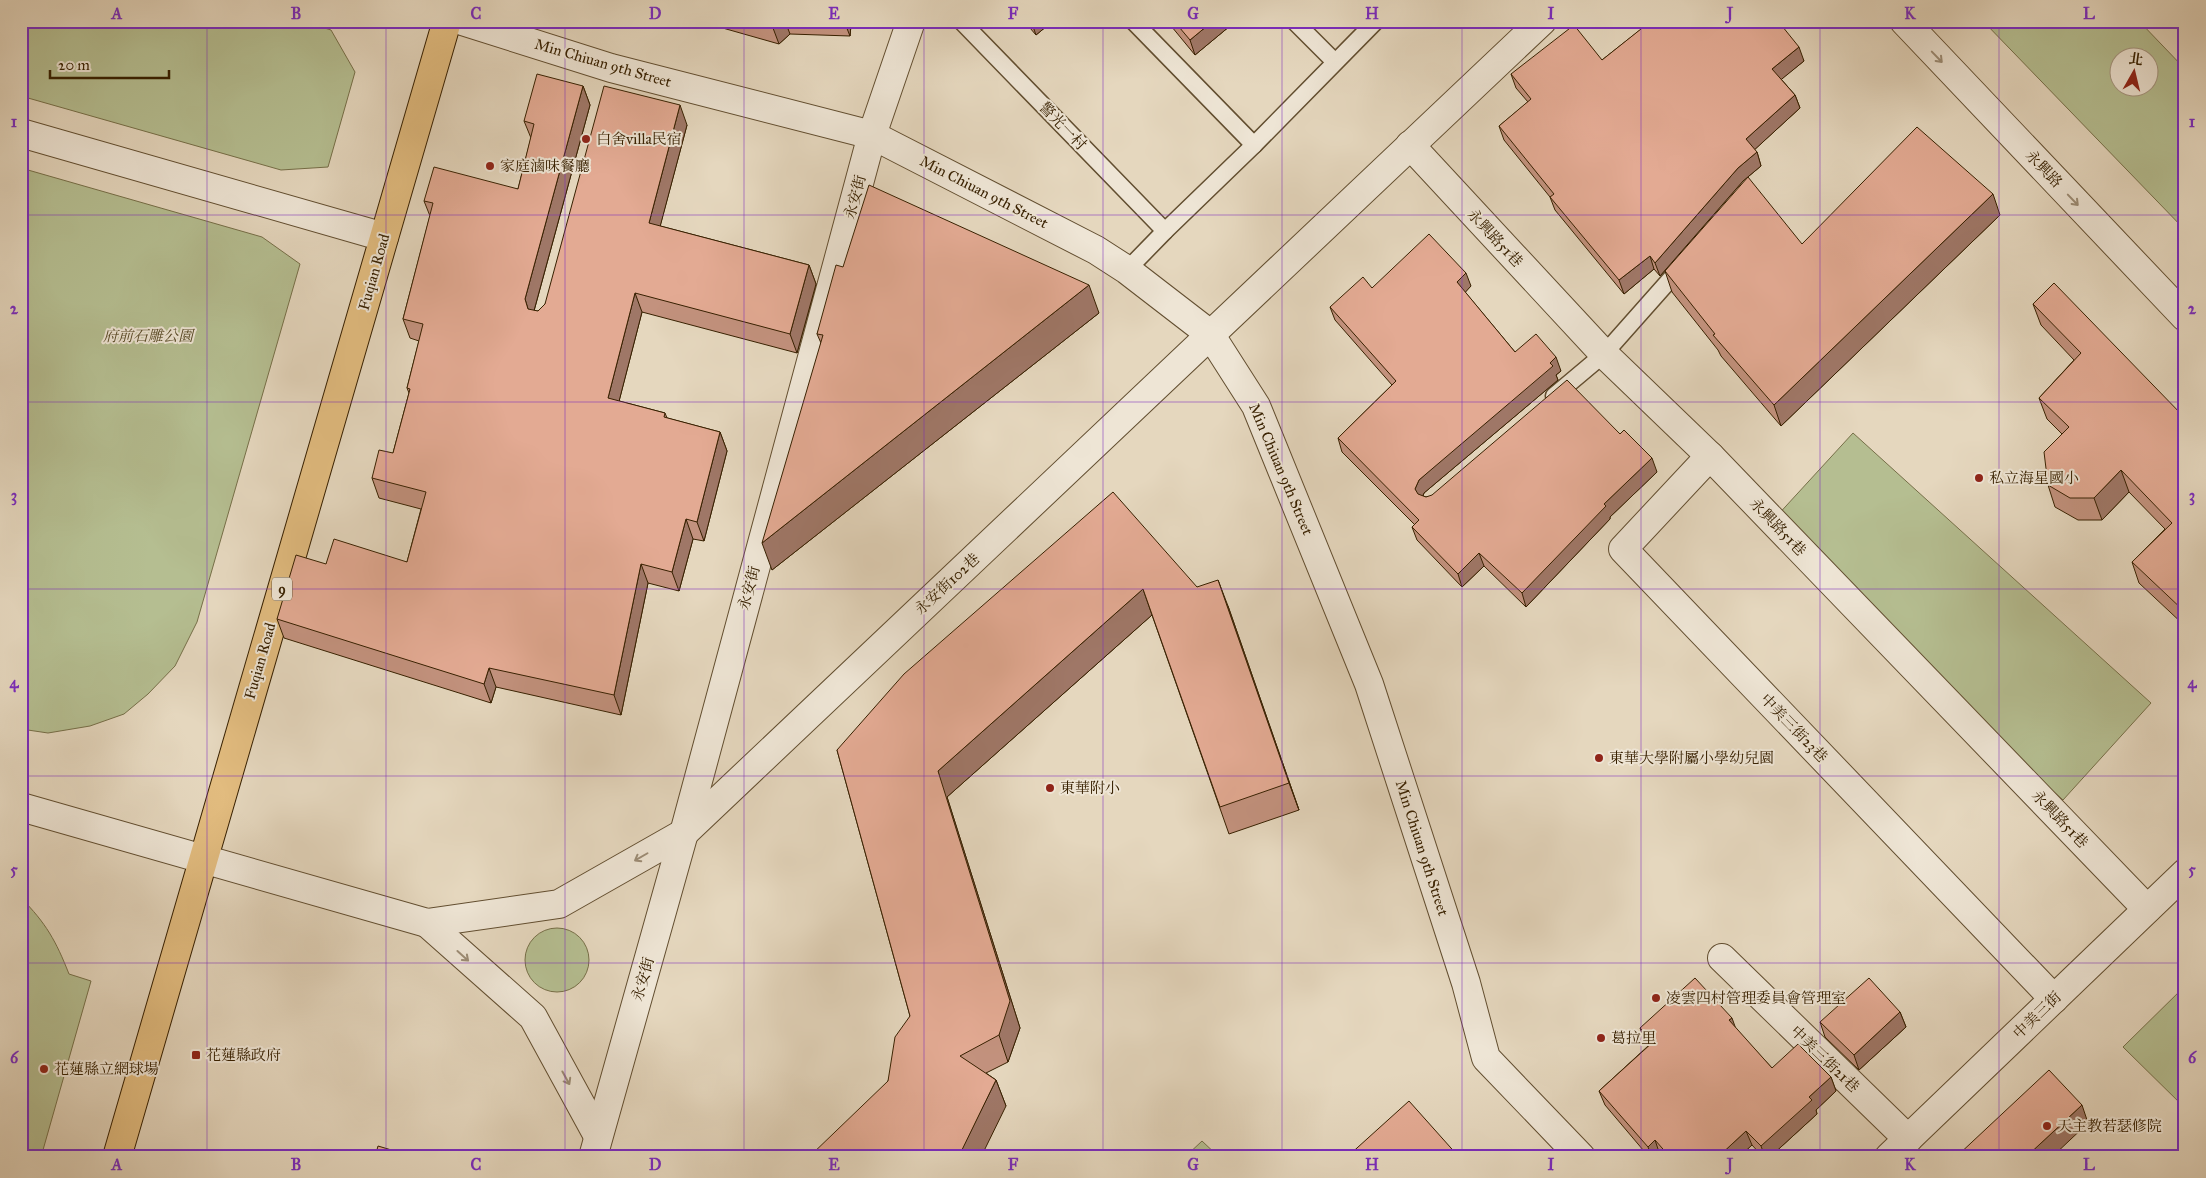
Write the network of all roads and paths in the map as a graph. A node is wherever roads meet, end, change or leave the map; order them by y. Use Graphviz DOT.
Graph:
graph roads {
  1 [pos="447,21"];
  2 [pos="462,21"];
  3 [pos="911,21"];
  4 [pos="960,21"];
  5 [pos="1133,21"];
  6 [pos="1294,21"];
  7 [pos="1376,21"];
  8 [pos="1542,21"];
  9 [pos="1904,21"];
  10 [pos="1335,62"];
  11 [pos="21,133"];
  12 [pos="872,135"];
  13 [pos="1254,146"];
  14 [pos="1410,146"];
  15 [pos="1165,231"];
  16 [pos="384,237"];
  17 [pos="1690,257"];
  18 [pos="1127,270"];
  19 [pos="2185,317"];
  20 [pos="1210,334"];
  21 [pos="1604,354"];
  22 [pos="1543,405"];
  23 [pos="1710,456"];
  24 [pos="21,807"];
  25 [pos="684,833"];
  26 [pos="203,859"];
  27 [pos="2185,873"];
  28 [pos="2147,909"];
  29 [pos="427,923"];
  30 [pos="1722,958"];
  31 [pos="2054,999"];
  32 [pos="596,1147"];
  33 [pos="1898,1148"];
  34 [pos="117,1157"];
  35 [pos="1581,1157"];
  1 -- 16 [label="main road, Fuqian Road / 9"];
  2 -- 12 [label="street, Min Chiuan 9th Street"];
  3 -- 12 [label="street, 永安街"];
  4 -- 15 [label="lane, 警光一村"];
  5 -- 13 [label="lane"];
  6 -- 10 [label="lane"];
  7 -- 10 [label="lane"];
  8 -- 14 [label="street"];
  9 -- 19 [label="street, 永興路, one-way"];
  10 -- 13 [label="lane"];
  11 -- 16 [label="street"];
  12 -- 18 [label="street, Min Chiuan 9th Street"];
  12 -- 25 [label="street, 永安街"];
  13 -- 15 [label="lane"];
  14 -- 20 [label="street"];
  14 -- 21 [label="street, 永興路51巷"];
  15 -- 18 [label="lane"];
  16 -- 26 [label="main road, Fuqian Road / 9"];
  17 -- 21 [label="lane"];
  18 -- 20 [label="street, Min Chiuan 9th Street"];
  20 -- 25 [label="street, 永安街102巷"];
  20 -- 35 [label="street, Min Chiuan 9th Street"];
  21 -- 22 [label="lane"];
  21 -- 23 [label="street, 永興路51巷"];
  23 -- 28 [label="street, 永興路51巷"];
  23 -- 31 [label="street, 中美三街23巷"];
  24 -- 26 [label="street"];
  25 -- 29 [label="street, 永安街102巷, one-way"];
  25 -- 32 [label="street, 永安街"];
  26 -- 29 [label="street"];
  26 -- 34 [label="main road, Fuqian Road / 9"];
  27 -- 28 [label="street, 中美三街"];
  28 -- 31 [label="street, 中美三街"];
  29 -- 32 [label="street, one-way"];
  30 -- 33 [label="street, 中美三街21巷"];
  31 -- 33 [label="street, 中美三街"];
}
